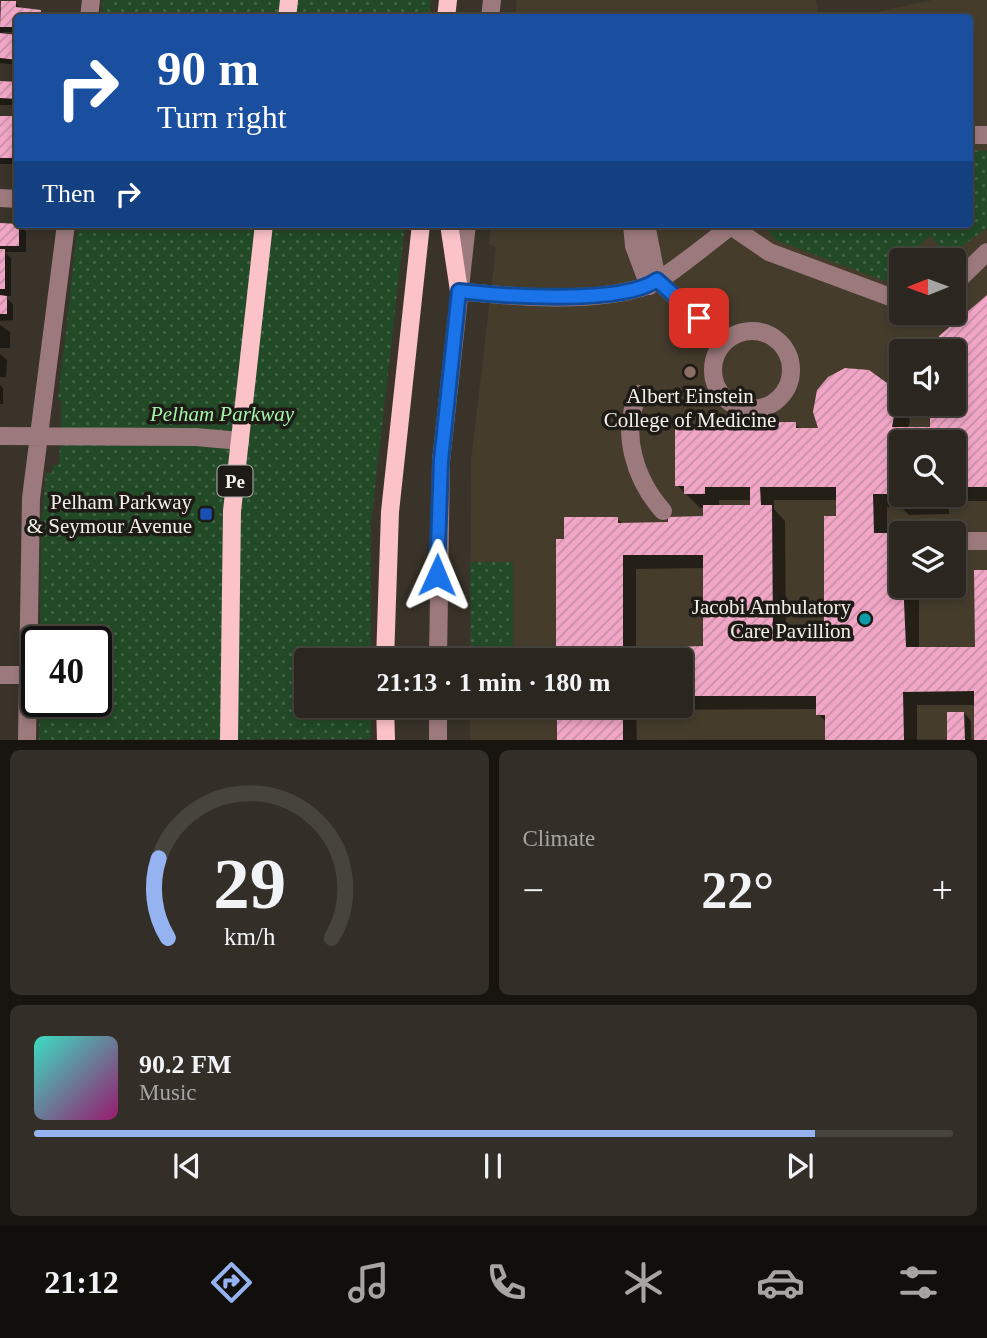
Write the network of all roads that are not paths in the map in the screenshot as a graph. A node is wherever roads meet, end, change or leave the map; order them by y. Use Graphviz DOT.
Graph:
graph roads {
  1 [pos="66,228"];
  2 [pos="264,228"];
  3 [pos="421,228"];
  4 [pos="450,228"];
  5 [pos="467,228"];
  6 [pos="632,228"];
  7 [pos="646,228"];
  8 [pos="729,228"];
  9 [pos="737,228"];
  10 [pos="987,252"];
  11 [pos="966,272"];
  12 [pos="653,283"];
  13 [pos="459,291"];
  14 [pos="889,297"];
  15 [pos="724,342"];
  16 [pos="639,394"];
  17 [pos="0,436"];
  18 [pos="40,436"];
  19 [pos="240,441"];
  20 [pos="663,511"];
  21 [pos="966,541"];
  22 [pos="987,541"];
  23 [pos="28,626"];
  24 [pos="385,648"];
  25 [pos="438,648"];
  26 [pos="0,675"];
  27 [pos="21,675"];
  28 [pos="27,717"];
  29 [pos="385,718"];
  30 [pos="438,718"];
  31 [pos="27,740"];
  32 [pos="229,740"];
  33 [pos="386,740"];
  34 [pos="438,740"];
  1 -- 18 [label="street"];
  2 -- 19 [label="main road, Pe"];
  3 -- 24 [label="main road"];
  4 -- 13 [label="main road"];
  5 -- 13 [label="street"];
  6 -- 12 [label="street"];
  7 -- 12 [label="street"];
  8 -- 12 [label="street"];
  9 -- 14 [label="street"];
  10 -- 11 [label="street"];
  12 -- 13 [label="street"];
  12 -- 15 [label="street"];
  13 -- 25 [label="street"];
  15 -- 15 [label="street"];
  16 -- 20 [label="street"];
  17 -- 18 [label="street"];
  18 -- 19 [label="street"];
  18 -- 23 [label="street"];
  19 -- 32 [label="main road, Pe"];
  21 -- 22 [label="street"];
  26 -- 27 [label="street"];
  28 -- 31 [label="street"];
  29 -- 33 [label="main road"];
  30 -- 34 [label="street"];
}
